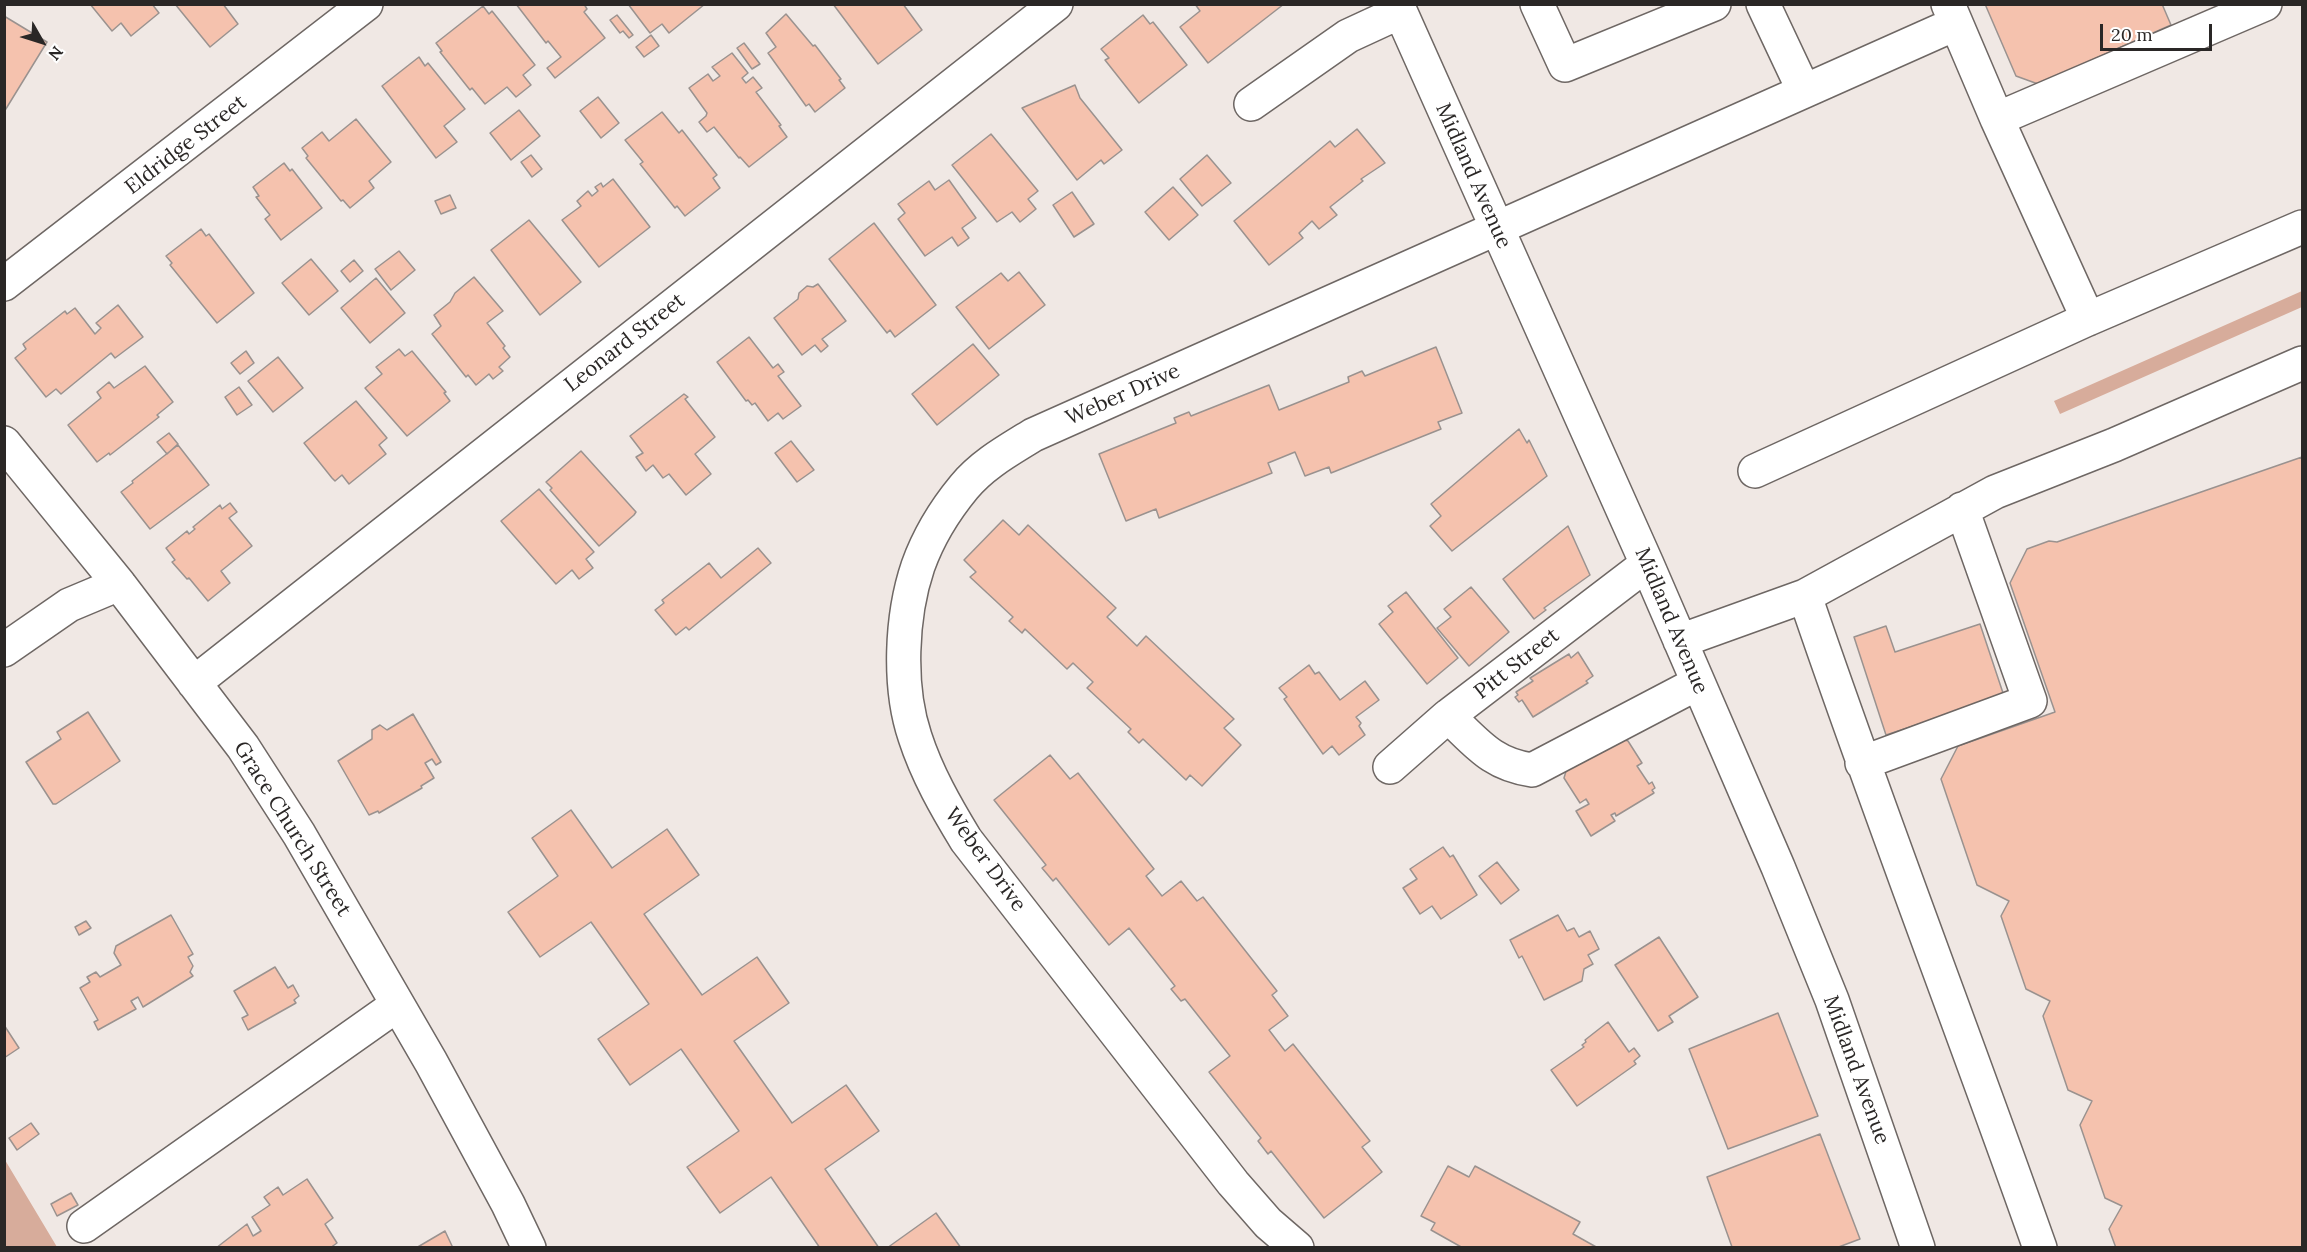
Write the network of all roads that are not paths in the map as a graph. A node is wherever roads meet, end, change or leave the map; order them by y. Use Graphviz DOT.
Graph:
graph roads {
  1 [pos="366,4"];
  2 [pos="1056,4"];
  3 [pos="1537,4"];
  4 [pos="1714,4"];
  5 [pos="1763,4"];
  6 [pos="2265,4"];
  7 [pos="1398,8"];
  8 [pos="1952,14"];
  9 [pos="1804,91"];
  10 [pos="1251,104"];
  11 [pos="1997,119"];
  12 [pos="1496,227"];
  13 [pos="2302,227"];
  14 [pos="4,284"];
  15 [pos="2088,319"];
  16 [pos="2302,363"];
  17 [pos="4,443"];
  18 [pos="1755,471"];
  19 [pos="1962,509"];
  20 [pos="1647,564"];
  21 [pos="119,584"];
  22 [pos="1805,596"];
  23 [pos="1680,641"];
  24 [pos="4,650"];
  25 [pos="194,683"];
  26 [pos="1698,683"];
  27 [pos="1448,716"];
  28 [pos="1862,764"];
  29 [pos="1390,767"];
  30 [pos="398,1005"];
  31 [pos="84,1226"];
  32 [pos="529,1248"];
  33 [pos="1297,1248"];
  34 [pos="1918,1248"];
  35 [pos="2040,1248"];
  1 -- 14 [label="street, Eldridge Street"];
  2 -- 25 [label="street, Leonard Street"];
  3 -- 4 [label="street"];
  5 -- 9 [label="street"];
  6 -- 11 [label="street"];
  7 -- 10 [label="street"];
  7 -- 12 [label="street, Midland Avenue"];
  8 -- 9 [label="street, Weber Drive"];
  8 -- 11 [label="street"];
  9 -- 12 [label="street, Weber Drive"];
  11 -- 15 [label="street"];
  12 -- 20 [label="street, Midland Avenue"];
  12 -- 33 [label="street, Weber Drive"];
  13 -- 15 [label="street"];
  15 -- 18 [label="street"];
  16 -- 19 [label="street"];
  17 -- 21 [label="street, Grace Church Street"];
  19 -- 22 [label="street"];
  19 -- 28 [label="street"];
  20 -- 23 [label="street, Midland Avenue"];
  20 -- 27 [label="street, Pitt Street"];
  21 -- 24 [label="street"];
  21 -- 25 [label="street, Grace Church Street"];
  22 -- 23 [label="street"];
  22 -- 28 [label="street"];
  23 -- 26 [label="street, Midland Avenue"];
  25 -- 30 [label="street, Grace Church Street"];
  26 -- 27 [label="street"];
  26 -- 34 [label="street, Midland Avenue"];
  27 -- 29 [label="street, Pitt Street"];
  28 -- 35 [label="street"];
  30 -- 31 [label="street"];
  30 -- 32 [label="street, Grace Church Street"];
}
